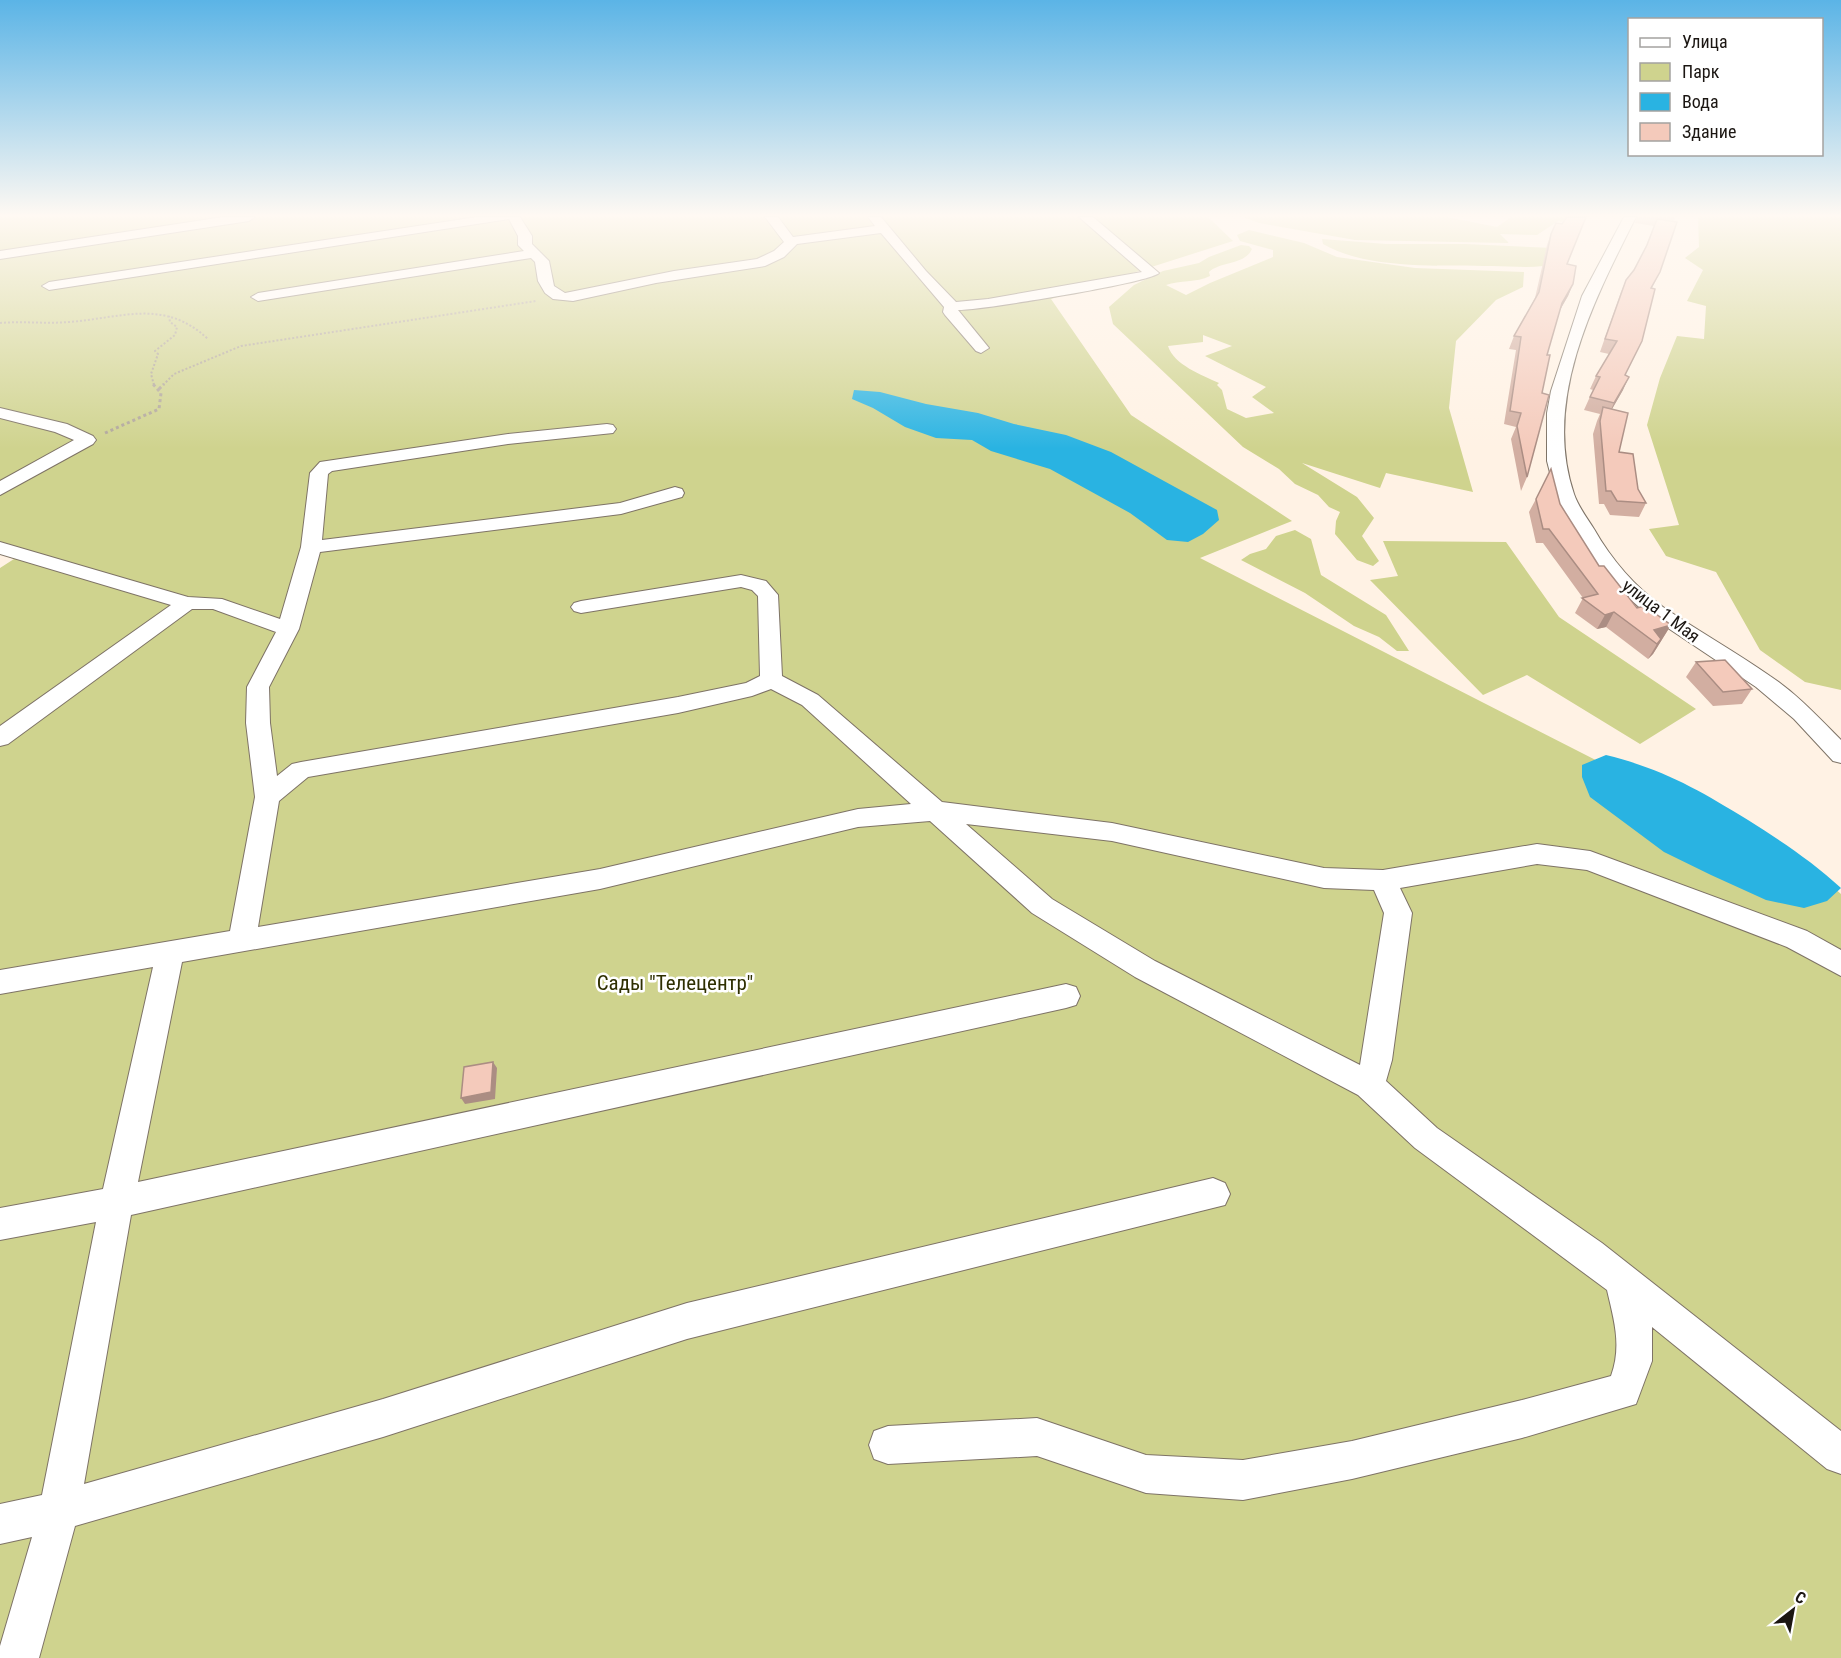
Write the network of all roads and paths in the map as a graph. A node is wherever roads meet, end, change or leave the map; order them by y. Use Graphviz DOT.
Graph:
graph roads {
  1 [pos="274,294"];
  2 [pos="581,294"];
  3 [pos="939,294"];
  4 [pos="1032,294"];
  5 [pos="1590,294"];
  6 [pos="556,296"];
  7 [pos="258,297"];
  8 [pos="952,306"];
  9 [pos="169,316"];
  10 [pos="0,323"];
  11 [pos="208,339"];
  12 [pos="981,348"];
  13 [pos="159,389"];
  14 [pos="0,413"];
  15 [pos="607,429"];
  16 [pos="87,440"];
  17 [pos="0,489"];
  18 [pos="675,493"];
  19 [pos="311,547"];
  20 [pos="0,548"];
  21 [pos="187,603"];
  22 [pos="581,607"];
  23 [pos="288,629"];
  24 [pos="771,680"];
  25 [pos="0,738"];
  26 [pos="1841,755"];
  27 [pos="267,797"];
  28 [pos="937,811"];
  29 [pos="1383,880"];
  30 [pos="242,941"];
  31 [pos="170,954"];
  32 [pos="1841,964"];
  33 [pos="0,982"];
  34 [pos="1066,996"];
  35 [pos="1369,1084"];
  36 [pos="1213,1194"];
  37 [pos="117,1202"];
  38 [pos="0,1224"];
  39 [pos="1622,1282"];
  40 [pos="888,1445"];
  41 [pos="1841,1455"];
  42 [pos="59,1511"];
  43 [pos="0,1524"];
  44 [pos="18,1658"];
  1 -- 7 [label="street"];
  2 -- 6 [label="street"];
  3 -- 8 [label="street"];
  4 -- 8 [label="street"];
  5 -- 26 [label="street, улица 1 Мая"];
  6 -- 13 [label="path"];
  8 -- 12 [label="street"];
  9 -- 10 [label="path"];
  9 -- 11 [label="path"];
  9 -- 13 [label="path"];
  13 -- 16 [label="path"];
  14 -- 16 [label="street"];
  15 -- 19 [label="street"];
  16 -- 17 [label="street"];
  18 -- 19 [label="street"];
  19 -- 23 [label="street"];
  20 -- 21 [label="street"];
  21 -- 23 [label="street"];
  21 -- 25 [label="street"];
  22 -- 24 [label="street"];
  23 -- 27 [label="street"];
  24 -- 27 [label="street"];
  24 -- 28 [label="street"];
  27 -- 30 [label="street"];
  28 -- 29 [label="street"];
  28 -- 30 [label="street"];
  28 -- 35 [label="street"];
  29 -- 32 [label="street"];
  29 -- 35 [label="street"];
  30 -- 31 [label="street"];
  31 -- 33 [label="street"];
  31 -- 37 [label="street"];
  34 -- 37 [label="street"];
  35 -- 39 [label="street"];
  36 -- 42 [label="street"];
  37 -- 38 [label="street"];
  37 -- 42 [label="street"];
  39 -- 40 [label="street"];
  39 -- 41 [label="street"];
  42 -- 43 [label="street"];
  42 -- 44 [label="street"];
}
